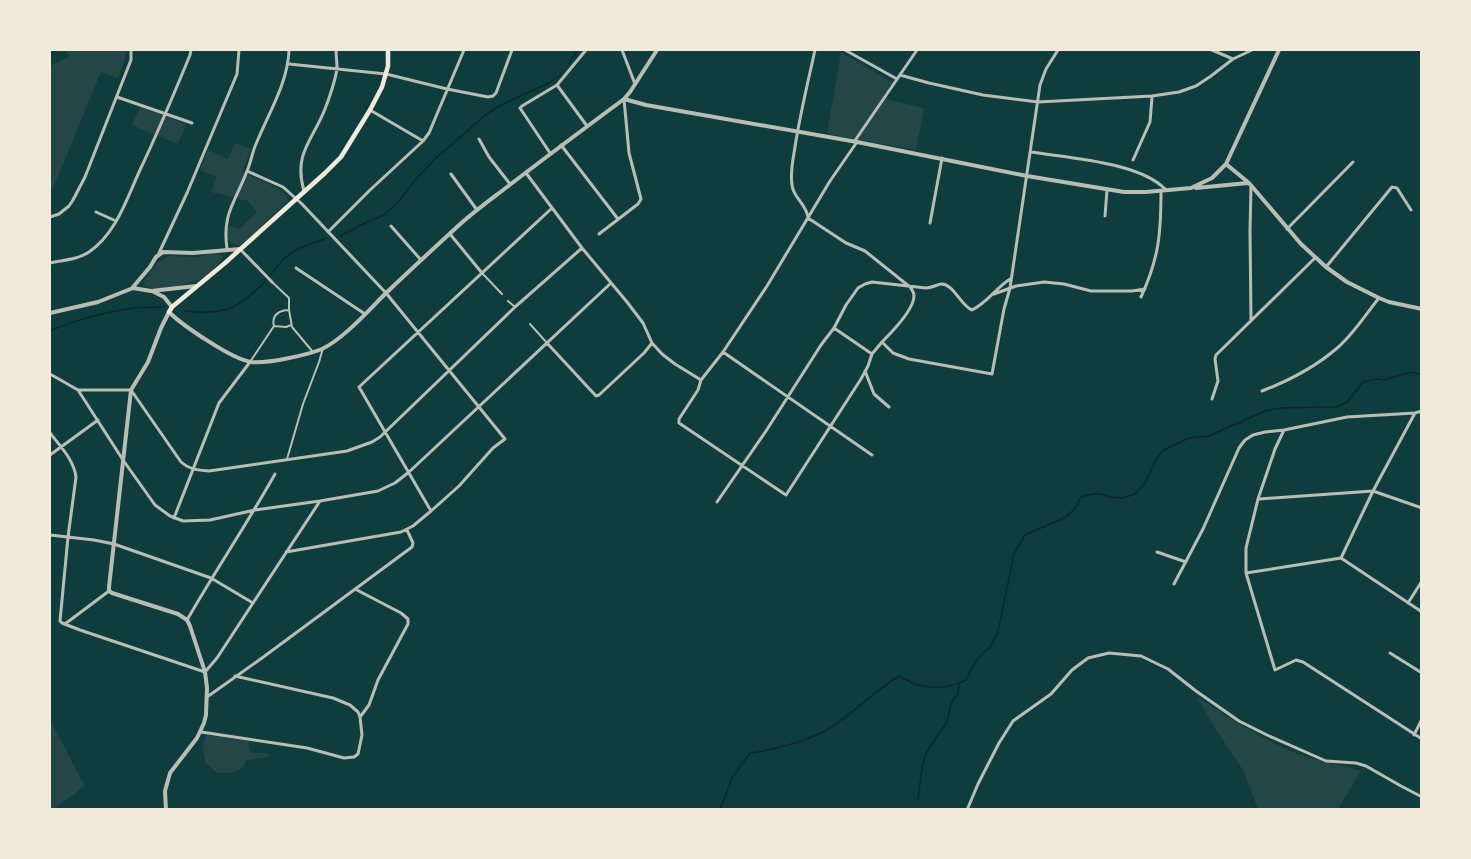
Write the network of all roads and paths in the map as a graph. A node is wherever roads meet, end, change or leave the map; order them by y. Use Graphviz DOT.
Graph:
graph roads {
  1 [pos="131,50"];
  2 [pos="191,50"];
  3 [pos="238,50"];
  4 [pos="289,50"];
  5 [pos="336,50"];
  6 [pos="388,50"];
  7 [pos="464,50"];
  8 [pos="512,50"];
  9 [pos="586,50"];
  10 [pos="621,50"];
  11 [pos="657,50"];
  12 [pos="815,50"];
  13 [pos="845,50"];
  14 [pos="917,50"];
  15 [pos="1058,50"];
  16 [pos="1212,50"];
  17 [pos="1252,50"];
  18 [pos="1279,50"];
  19 [pos="1233,59"];
  20 [pos="289,64"];
  21 [pos="337,69"];
  22 [pos="386,74"];
  23 [pos="898,77"];
  24 [pos="635,84"];
  25 [pos="557,85"];
  26 [pos="447,89"];
  27 [pos="1152,96"];
  28 [pos="117,97"];
  29 [pos="624,99"];
  30 [pos="1038,102"];
  31 [pos="370,110"];
  32 [pos="167,113"];
  33 [pos="192,123"];
  34 [pos="587,126"];
  35 [pos="798,132"];
  36 [pos="479,139"];
  37 [pos="423,141"];
  38 [pos="856,142"];
  39 [pos="561,145"];
  40 [pos="1031,152"];
  41 [pos="550,153"];
  42 [pos="942,158"];
  43 [pos="1133,160"];
  44 [pos="1353,162"];
  45 [pos="1226,164"];
  46 [pos="247,171"];
  47 [pos="525,172"];
  48 [pos="451,174"];
  49 [pos="1027,176"];
  50 [pos="510,184"];
  51 [pos="1250,184"];
  52 [pos="1191,188"];
  53 [pos="1107,190"];
  54 [pos="304,191"];
  55 [pos="1161,191"];
  56 [pos="1167,191"];
  57 [pos="296,198"];
  58 [pos="552,209"];
  59 [pos="477,210"];
  60 [pos="1411,210"];
  61 [pos="96,212"];
  62 [pos="1105,216"];
  63 [pos="50,217"];
  64 [pos="808,218"];
  65 [pos="618,219"];
  66 [pos="116,220"];
  67 [pos="930,223"];
  68 [pos="391,226"];
  69 [pos="1287,229"];
  70 [pos="328,232"];
  71 [pos="450,234"];
  72 [pos="599,234"];
  73 [pos="582,248"];
  74 [pos="228,249"];
  75 [pos="240,249"];
  76 [pos="158,255"];
  77 [pos="1315,258"];
  78 [pos="421,260"];
  79 [pos="50,263"];
  80 [pos="1326,267"];
  81 [pos="296,268"];
  82 [pos="482,273"];
  83 [pos="1011,279"];
  84 [pos="272,282"];
  85 [pos="610,283"];
  86 [pos="196,286"];
  87 [pos="910,287"];
  88 [pos="133,288"];
  89 [pos="1010,288"];
  90 [pos="1145,289"];
  91 [pos="151,291"];
  92 [pos="386,293"];
  93 [pos="501,294"];
  94 [pos="993,295"];
  95 [pos="1141,297"];
  96 [pos="1379,298"];
  97 [pos="508,301"];
  98 [pos="515,308"];
  99 [pos="1422,309"];
  100 [pos="171,310"];
  101 [pos="289,310"];
  102 [pos="50,313"];
  103 [pos="365,314"];
  104 [pos="1251,320"];
  105 [pos="530,324"];
  106 [pos="291,325"];
  107 [pos="274,326"];
  108 [pos="834,328"];
  109 [pos="417,332"];
  110 [pos="882,342"];
  111 [pos="547,343"];
  112 [pos="652,343"];
  113 [pos="323,348"];
  114 [pos="313,352"];
  115 [pos="723,352"];
  116 [pos="872,354"];
  117 [pos="250,362"];
  118 [pos="449,370"];
  119 [pos="866,371"];
  120 [pos="50,374"];
  121 [pos="701,380"];
  122 [pos="78,390"];
  123 [pos="131,390"];
  124 [pos="1262,391"];
  125 [pos="788,397"];
  126 [pos="1212,399"];
  127 [pos="889,406"];
  128 [pos="478,407"];
  129 [pos="1422,411"];
  130 [pos="1415,413"];
  131 [pos="98,420"];
  132 [pos="830,426"];
  133 [pos="1284,430"];
  134 [pos="385,431"];
  135 [pos="50,433"];
  136 [pos="61,447"];
  137 [pos="50,455"];
  138 [pos="872,455"];
  139 [pos="287,459"];
  140 [pos="123,460"];
  141 [pos="742,465"];
  142 [pos="193,470"];
  143 [pos="409,472"];
  144 [pos="275,474"];
  145 [pos="1373,491"];
  146 [pos="1258,499"];
  147 [pos="320,501"];
  148 [pos="717,502"];
  149 [pos="1422,508"];
  150 [pos="255,510"];
  151 [pos="431,511"];
  152 [pos="174,518"];
  153 [pos="407,530"];
  154 [pos="50,535"];
  155 [pos="68,537"];
  156 [pos="114,544"];
  157 [pos="286,552"];
  158 [pos="1156,552"];
  159 [pos="1341,558"];
  160 [pos="1185,562"];
  161 [pos="1246,573"];
  162 [pos="211,578"];
  163 [pos="1422,581"];
  164 [pos="1174,584"];
  165 [pos="355,589"];
  166 [pos="109,591"];
  167 [pos="253,603"];
  168 [pos="1408,603"];
  169 [pos="1422,612"];
  170 [pos="186,620"];
  171 [pos="63,624"];
  172 [pos="1390,653"];
  173 [pos="205,672"];
  174 [pos="1422,673"];
  175 [pos="235,676"];
  176 [pos="207,697"];
  177 [pos="360,717"];
  178 [pos="1422,719"];
  179 [pos="201,732"];
  180 [pos="1414,735"];
  181 [pos="1422,739"];
  182 [pos="1422,796"];
  183 [pos="166,810"];
  184 [pos="967,810"];
  1 -- 28 [label="street"];
  2 -- 32 [label="street"];
  3 -- 76 [label="street"];
  4 -- 20 [label="street"];
  5 -- 21 [label="street"];
  6 -- 22 [label="main road"];
  7 -- 26 [label="street"];
  8 -- 26 [label="street"];
  9 -- 25 [label="street"];
  10 -- 24 [label="street"];
  11 -- 24 [label="street"];
  12 -- 35 [label="street"];
  13 -- 23 [label="street"];
  14 -- 23 [label="street"];
  15 -- 30 [label="street"];
  16 -- 19 [label="street"];
  17 -- 19 [label="street"];
  18 -- 45 [label="street"];
  19 -- 27 [label="street"];
  20 -- 21 [label="street"];
  20 -- 46 [label="street"];
  21 -- 22 [label="street"];
  21 -- 54 [label="street"];
  22 -- 26 [label="street"];
  22 -- 31 [label="main road"];
  23 -- 30 [label="street"];
  23 -- 38 [label="street"];
  24 -- 29 [label="street"];
  25 -- 34 [label="street"];
  25 -- 41 [label="street"];
  26 -- 37 [label="street"];
  27 -- 30 [label="street"];
  27 -- 43 [label="street"];
  28 -- 32 [label="street"];
  28 -- 63 [label="street"];
  29 -- 34 [label="street"];
  29 -- 35 [label="street"];
  29 -- 65 [label="street"];
  30 -- 40 [label="street"];
  31 -- 37 [label="street"];
  31 -- 54 [label="main road"];
  32 -- 33 [label="street"];
  32 -- 66 [label="street"];
  34 -- 39 [label="street"];
  35 -- 38 [label="street"];
  35 -- 64 [label="street"];
  36 -- 50 [label="street"];
  37 -- 70 [label="street"];
  38 -- 42 [label="street"];
  38 -- 64 [label="street"];
  39 -- 41 [label="street"];
  39 -- 65 [label="street"];
  40 -- 49 [label="street"];
  40 -- 56 [label="street"];
  41 -- 47 [label="street"];
  42 -- 49 [label="street"];
  42 -- 67 [label="street"];
  44 -- 69 [label="street"];
  45 -- 51 [label="street"];
  45 -- 52 [label="street"];
  46 -- 57 [label="street"];
  46 -- 74 [label="street"];
  47 -- 50 [label="street"];
  47 -- 58 [label="street"];
  48 -- 59 [label="street"];
  49 -- 53 [label="street"];
  49 -- 83 [label="street"];
  50 -- 59 [label="street"];
  51 -- 52 [label="street"];
  51 -- 69 [label="street"];
  51 -- 104 [label="street"];
  52 -- 56 [label="street"];
  53 -- 55 [label="street"];
  53 -- 62 [label="street"];
  54 -- 57 [label="main road"];
  55 -- 56 [label="street"];
  55 -- 90 [label="street"];
  57 -- 70 [label="street"];
  57 -- 75 [label="main road"];
  58 -- 73 [label="street"];
  58 -- 82 [label="street"];
  59 -- 71 [label="street"];
  60 -- 80 [label="street"];
  61 -- 66 [label="street"];
  64 -- 87 [label="street"];
  64 -- 115 [label="street"];
  65 -- 72 [label="street"];
  66 -- 79 [label="street"];
  68 -- 78 [label="street"];
  69 -- 77 [label="street"];
  70 -- 92 [label="street"];
  71 -- 78 [label="street"];
  71 -- 82 [label="street"];
  73 -- 85 [label="street"];
  73 -- 98 [label="street"];
  74 -- 75 [label="street"];
  74 -- 76 [label="street"];
  75 -- 84 [label="street"];
  75 -- 86 [label="main road"];
  76 -- 88 [label="street"];
  77 -- 80 [label="street"];
  77 -- 104 [label="street"];
  78 -- 92 [label="street"];
  80 -- 96 [label="street"];
  81 -- 103 [label="street"];
  82 -- 93 [label="street"];
  82 -- 109 [label="street"];
  83 -- 89 [label="street"];
  83 -- 94 [label="street"];
  84 -- 101 [label="street"];
  85 -- 111 [label="street"];
  85 -- 112 [label="street"];
  86 -- 91 [label="street"];
  86 -- 100 [label="main road"];
  87 -- 94 [label="street"];
  87 -- 108 [label="street"];
  87 -- 110 [label="street"];
  88 -- 91 [label="street"];
  88 -- 102 [label="street"];
  89 -- 90 [label="street"];
  89 -- 94 [label="street"];
  89 -- 110 [label="street"];
  90 -- 95 [label="street"];
  91 -- 100 [label="street"];
  92 -- 103 [label="street"];
  92 -- 109 [label="street"];
  96 -- 99 [label="street"];
  96 -- 124 [label="street"];
  97 -- 98 [label="street"];
  98 -- 118 [label="street"];
  100 -- 117 [label="street"];
  100 -- 123 [label="street"];
  101 -- 106 [label="street"];
  101 -- 107 [label="street"];
  103 -- 113 [label="street"];
  104 -- 126 [label="street"];
  105 -- 111 [label="street"];
  106 -- 107 [label="street"];
  106 -- 114 [label="street"];
  107 -- 117 [label="street"];
  108 -- 116 [label="street"];
  108 -- 125 [label="street"];
  109 -- 118 [label="street"];
  109 -- 134 [label="street"];
  110 -- 116 [label="street"];
  111 -- 112 [label="street"];
  111 -- 128 [label="street"];
  112 -- 121 [label="street"];
  113 -- 114 [label="street"];
  113 -- 139 [label="street"];
  114 -- 117 [label="street"];
  115 -- 121 [label="street"];
  115 -- 125 [label="street"];
  116 -- 119 [label="street"];
  117 -- 142 [label="street"];
  118 -- 128 [label="street"];
  118 -- 134 [label="street"];
  119 -- 127 [label="street"];
  119 -- 132 [label="street"];
  120 -- 122 [label="street"];
  121 -- 141 [label="street"];
  122 -- 123 [label="street"];
  122 -- 131 [label="street"];
  123 -- 140 [label="street"];
  123 -- 142 [label="street"];
  125 -- 132 [label="street"];
  125 -- 141 [label="street"];
  128 -- 143 [label="street"];
  128 -- 151 [label="street"];
  129 -- 130 [label="street"];
  130 -- 133 [label="street"];
  130 -- 145 [label="street"];
  131 -- 136 [label="street"];
  131 -- 140 [label="street"];
  132 -- 138 [label="street"];
  132 -- 141 [label="street"];
  133 -- 146 [label="street"];
  133 -- 160 [label="street"];
  134 -- 139 [label="street"];
  134 -- 143 [label="street"];
  135 -- 136 [label="street"];
  136 -- 137 [label="street"];
  136 -- 155 [label="street"];
  139 -- 142 [label="street"];
  140 -- 152 [label="street"];
  140 -- 156 [label="street"];
  141 -- 148 [label="street"];
  142 -- 152 [label="street"];
  143 -- 147 [label="street"];
  143 -- 151 [label="street"];
  144 -- 150 [label="street"];
  145 -- 146 [label="street"];
  145 -- 149 [label="street"];
  145 -- 159 [label="street"];
  146 -- 161 [label="street"];
  147 -- 150 [label="street"];
  147 -- 157 [label="street"];
  150 -- 152 [label="street"];
  150 -- 162 [label="street"];
  151 -- 153 [label="street"];
  153 -- 157 [label="street"];
  153 -- 165 [label="street"];
  154 -- 155 [label="street"];
  155 -- 156 [label="street"];
  155 -- 171 [label="street"];
  156 -- 162 [label="street"];
  156 -- 166 [label="street"];
  157 -- 167 [label="street"];
  158 -- 160 [label="street"];
  159 -- 161 [label="street"];
  159 -- 168 [label="street"];
  160 -- 164 [label="street"];
  161 -- 180 [label="street"];
  162 -- 167 [label="street"];
  162 -- 170 [label="street"];
  163 -- 168 [label="street"];
  165 -- 175 [label="street"];
  165 -- 177 [label="street"];
  166 -- 170 [label="street"];
  166 -- 171 [label="street"];
  167 -- 173 [label="street"];
  168 -- 169 [label="street"];
  170 -- 173 [label="street"];
  171 -- 173 [label="street"];
  172 -- 174 [label="street"];
  173 -- 176 [label="street"];
  175 -- 176 [label="street"];
  175 -- 177 [label="street"];
  176 -- 179 [label="street"];
  177 -- 179 [label="street"];
  178 -- 180 [label="street"];
  179 -- 183 [label="street"];
  180 -- 181 [label="street"];
  182 -- 184 [label="street"];
}
